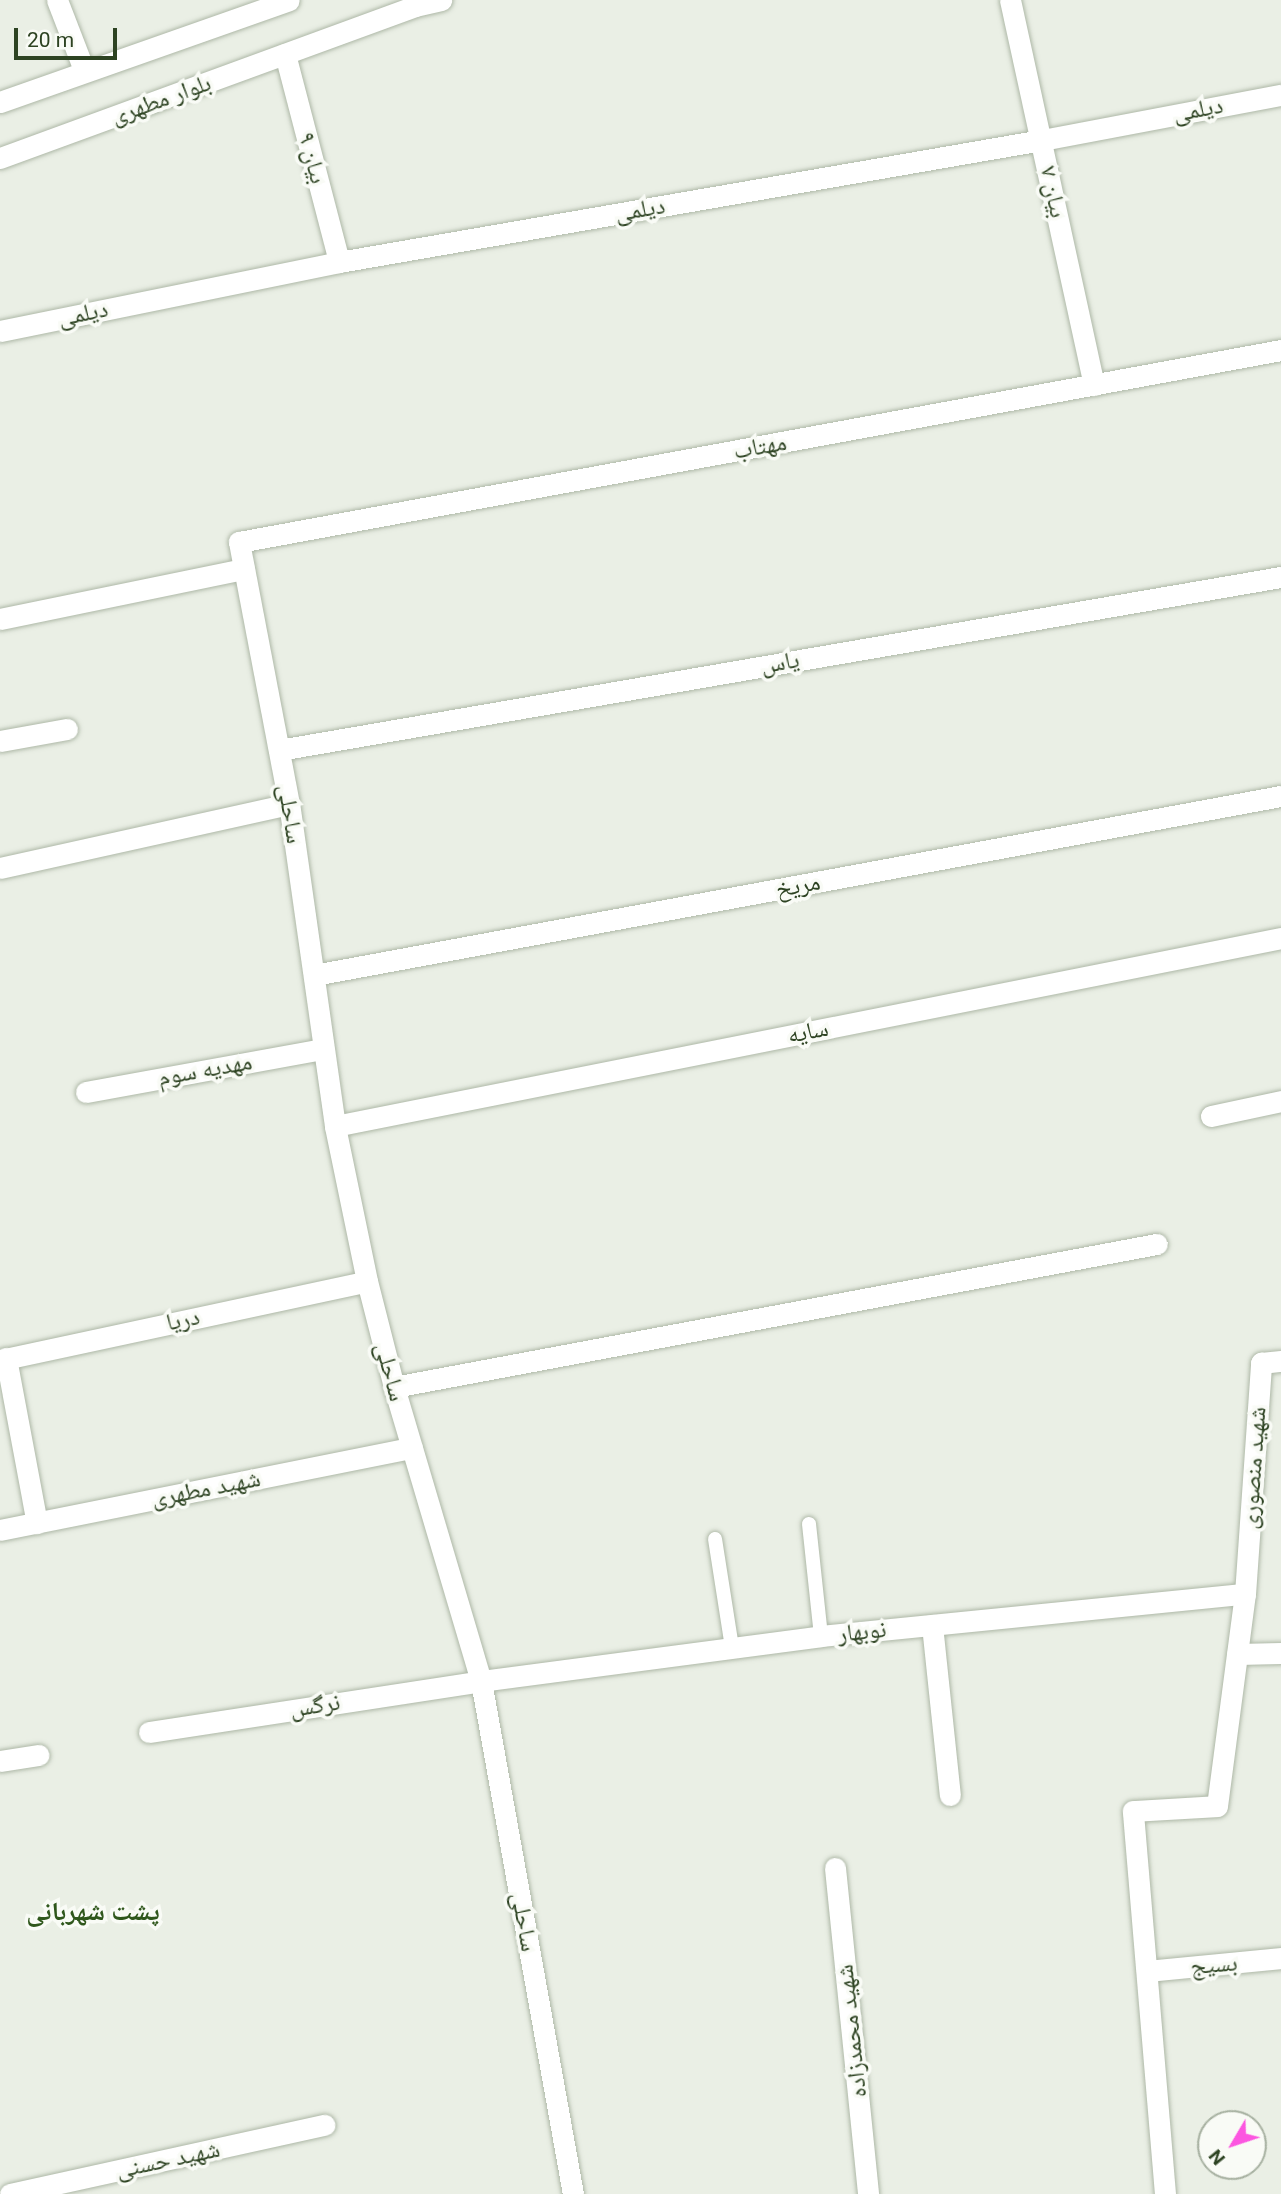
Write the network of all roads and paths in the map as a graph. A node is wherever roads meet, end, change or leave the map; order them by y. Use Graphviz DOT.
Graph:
graph roads {
  1 [pos="57,0"];
  2 [pos="289,0"];
  3 [pos="441,0"];
  4 [pos="1010,0"];
  5 [pos="285,54"];
  6 [pos="84,71"];
  7 [pos="1281,94"];
  8 [pos="0,102"];
  9 [pos="1042,140"];
  10 [pos="0,158"];
  11 [pos="340,262"];
  12 [pos="0,331"];
  13 [pos="1281,350"];
  14 [pos="1094,385"];
  15 [pos="239,542"];
  16 [pos="244,569"];
  17 [pos="1281,577"];
  18 [pos="0,619"];
  19 [pos="67,729"];
  20 [pos="0,741"];
  21 [pos="279,750"];
  22 [pos="1281,796"];
  23 [pos="289,804"];
  24 [pos="1,861"];
  25 [pos="1281,938"];
  26 [pos="314,975"];
  27 [pos="323,1049"];
  28 [pos="86,1092"];
  29 [pos="1281,1101"];
  30 [pos="1211,1116"];
  31 [pos="335,1126"];
  32 [pos="1157,1244"];
  33 [pos="367,1281"];
  34 [pos="3,1359"];
  35 [pos="1281,1361"];
  36 [pos="394,1387"];
  37 [pos="412,1448"];
  38 [pos="37,1523"];
  39 [pos="809,1524"];
  40 [pos="0,1530"];
  41 [pos="716,1539"];
  42 [pos="1245,1594"];
  43 [pos="932,1625"];
  44 [pos="821,1636"];
  45 [pos="732,1648"];
  46 [pos="1281,1653"];
  47 [pos="1237,1654"];
  48 [pos="481,1681"];
  49 [pos="149,1732"];
  50 [pos="39,1755"];
  51 [pos="0,1762"];
  52 [pos="950,1795"];
  53 [pos="835,1868"];
  54 [pos="1281,1958"];
  55 [pos="1147,1971"];
  56 [pos="326,2125"];
  57 [pos="10,2194"];
  58 [pos="573,2194"];
  59 [pos="868,2194"];
  60 [pos="1165,2194"];
  1 -- 6 [label="street"];
  2 -- 6 [label="street"];
  3 -- 5 [label="street, بلوار مطهری"];
  4 -- 9 [label="street, بیان ۷"];
  5 -- 10 [label="street, بلوار مطهری"];
  5 -- 11 [label="street, بیان ۹"];
  6 -- 8 [label="street"];
  7 -- 9 [label="street, دیلمی"];
  9 -- 11 [label="street, دیلمی"];
  9 -- 14 [label="street, بیان ۷"];
  11 -- 12 [label="street, دیلمی"];
  13 -- 14 [label="street, مهتاب"];
  14 -- 15 [label="street, مهتاب"];
  15 -- 16 [label="street, ساحلی"];
  16 -- 18 [label="street"];
  16 -- 21 [label="street, ساحلی"];
  17 -- 21 [label="street, یاس"];
  19 -- 20 [label="street"];
  21 -- 23 [label="street, ساحلی"];
  22 -- 26 [label="street, مریخ"];
  23 -- 24 [label="street"];
  23 -- 26 [label="street, ساحلی"];
  25 -- 31 [label="street, سایه"];
  26 -- 27 [label="street, ساحلی"];
  27 -- 28 [label="street, مهدیه سوم"];
  27 -- 31 [label="street, ساحلی"];
  29 -- 30 [label="street"];
  31 -- 33 [label="street, ساحلی"];
  32 -- 36 [label="street"];
  33 -- 34 [label="street, دریا"];
  33 -- 36 [label="street, ساحلی"];
  34 -- 38 [label="street"];
  35 -- 42 [label="street, شهید منصوری"];
  36 -- 37 [label="street, ساحلی"];
  37 -- 38 [label="street, شهید مطهری"];
  37 -- 48 [label="street, ساحلی"];
  38 -- 40 [label="street, شهید مطهری"];
  39 -- 44 [label="lane"];
  41 -- 45 [label="lane"];
  42 -- 43 [label="street, نوبهار"];
  42 -- 47 [label="street"];
  43 -- 44 [label="street, نوبهار"];
  43 -- 52 [label="street"];
  44 -- 45 [label="street, نوبهار"];
  45 -- 48 [label="street, نوبهار"];
  46 -- 47 [label="street"];
  47 -- 55 [label="street"];
  48 -- 49 [label="street, نرگس"];
  48 -- 58 [label="street, ساحلی"];
  50 -- 51 [label="street"];
  53 -- 59 [label="street, شهید محمدزاده"];
  54 -- 55 [label="street, بسیج"];
  55 -- 60 [label="street"];
  56 -- 57 [label="street, شهید حسنی"];
}
